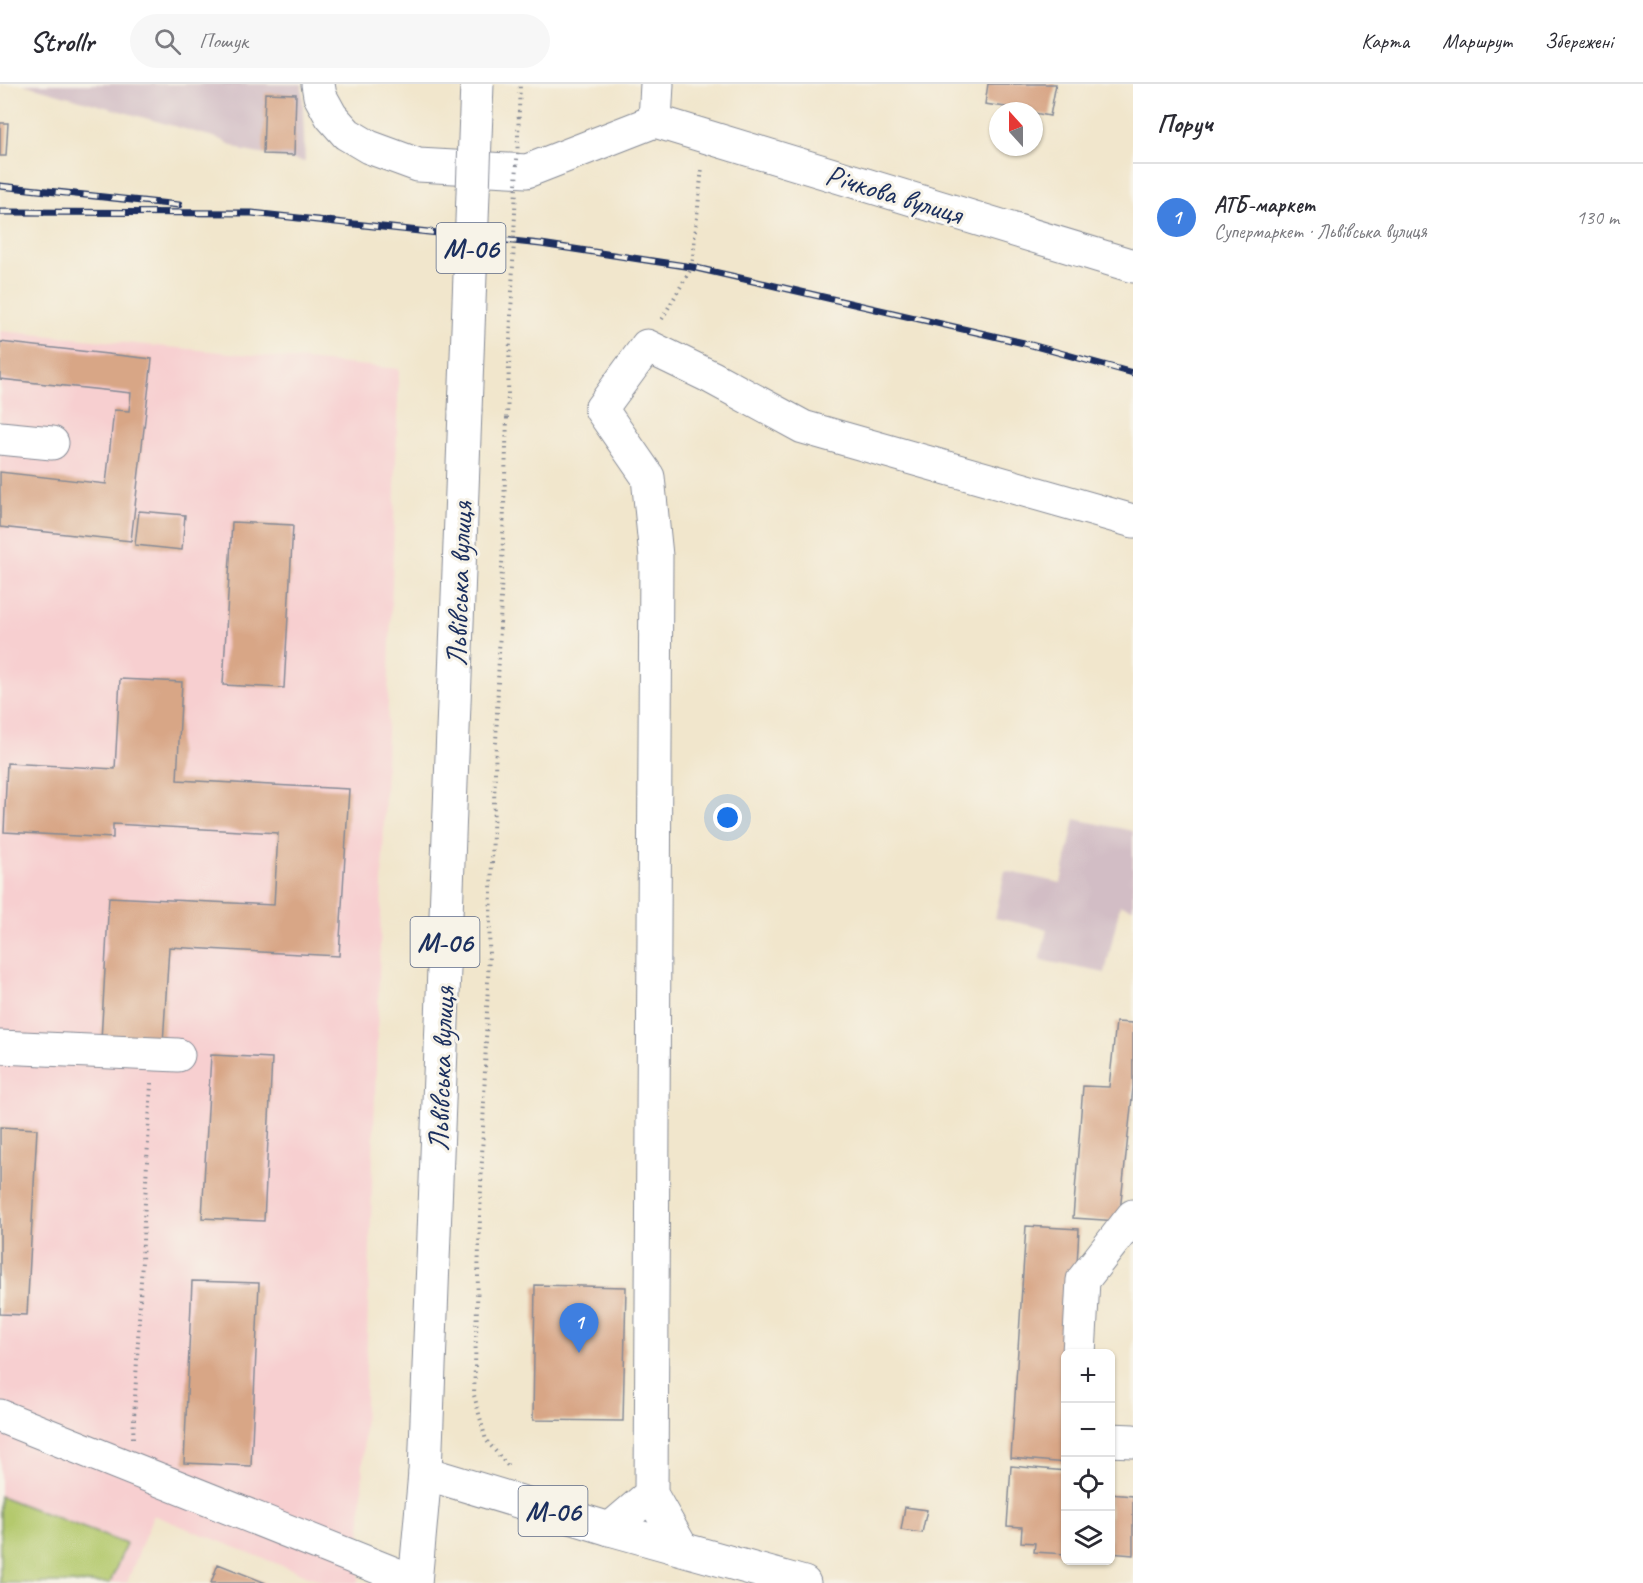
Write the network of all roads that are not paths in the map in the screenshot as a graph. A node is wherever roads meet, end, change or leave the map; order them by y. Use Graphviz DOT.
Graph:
graph roads {
  1 [pos="318,84"];
  2 [pos="477,84"];
  3 [pos="657,84"];
  4 [pos="655,121"];
  5 [pos="1133,266"];
  6 [pos="0,438"];
  7 [pos="52,443"];
  8 [pos="1133,521"];
  9 [pos="0,1047"];
  10 [pos="165,1055"];
  11 [pos="1133,1216"];
  12 [pos="1080,1349"];
  13 [pos="0,1416"];
  14 [pos="1115,1440"];
  15 [pos="1133,1441"];
  16 [pos="425,1473"];
  17 [pos="651,1494"];
  18 [pos="610,1529"];
  19 [pos="681,1547"];
  20 [pos="415,1583"];
  21 [pos="804,1583"];
  1 -- 4 [label="main road"];
  2 -- 16 [label="main road, Львівська вулиця / М-06, bridge"];
  3 -- 4 [label="main road"];
  4 -- 5 [label="main road, Річкова вулиця"];
  6 -- 7 [label="main road"];
  8 -- 17 [label="main road"];
  9 -- 10 [label="main road"];
  11 -- 12 [label="main road"];
  13 -- 20 [label="main road"];
  14 -- 15 [label="main road"];
  16 -- 18 [label="main road, М-06"];
  16 -- 20 [label="main road, Львівська вулиця"];
  17 -- 18 [label="main road"];
  17 -- 19 [label="main road"];
  18 -- 19 [label="main road, М-06"];
  19 -- 21 [label="main road, М-06"];
}
